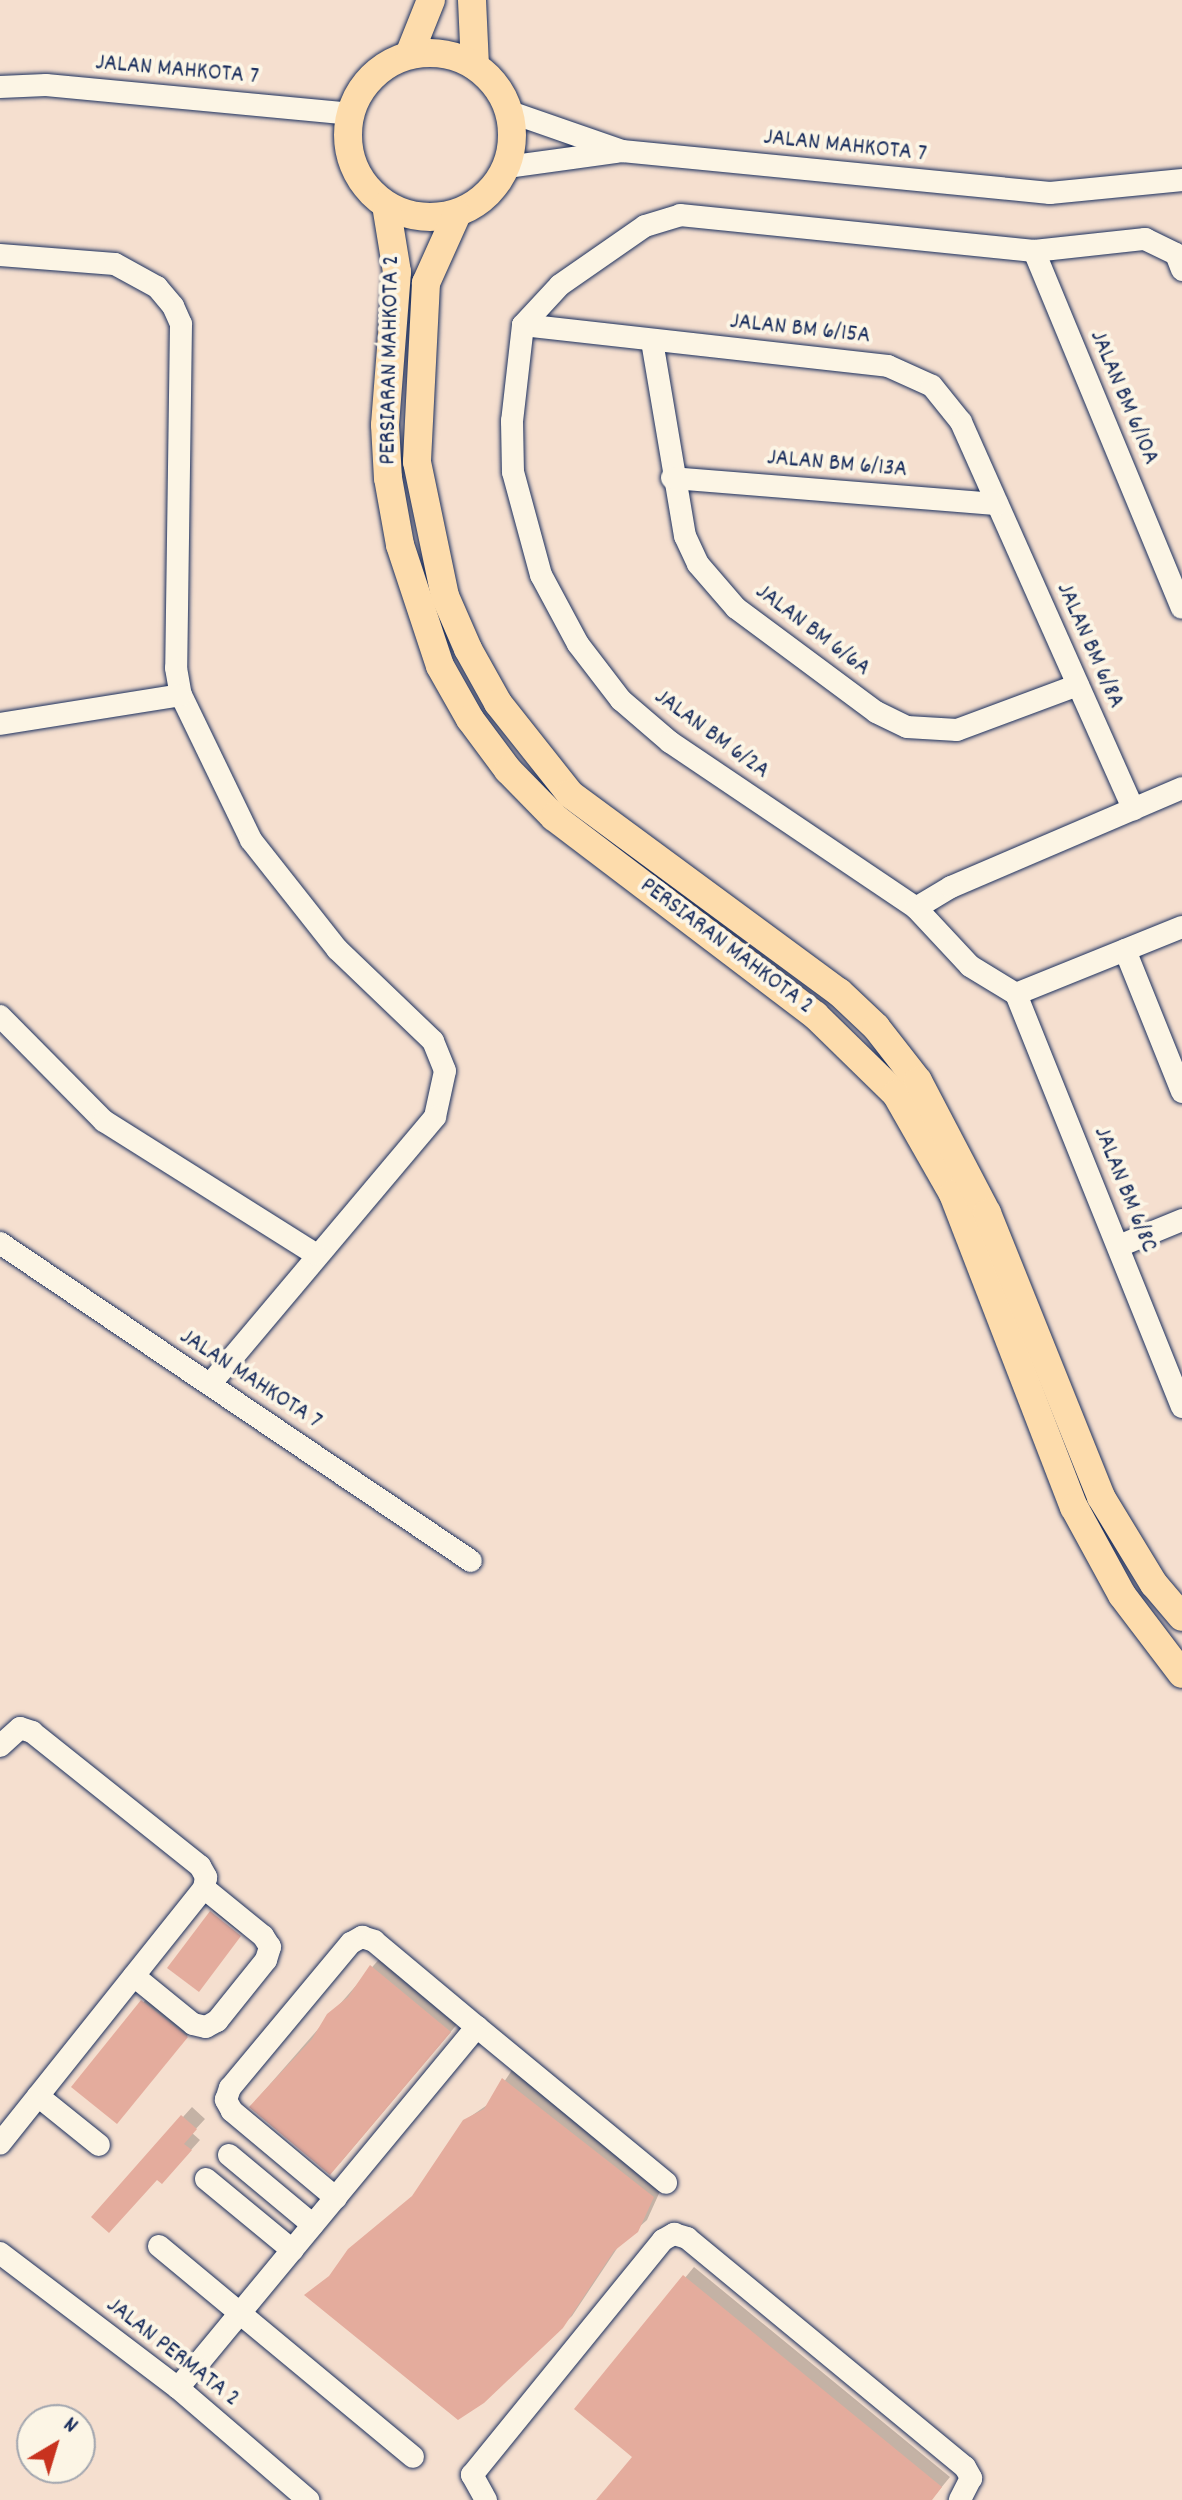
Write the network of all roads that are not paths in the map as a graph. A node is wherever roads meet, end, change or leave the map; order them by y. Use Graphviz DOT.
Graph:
graph roads {
  1 [pos="431,0"];
  2 [pos="472,0"];
  3 [pos="409,55"];
  4 [pos="475,66"];
  5 [pos="0,87"];
  6 [pos="510,112"];
  7 [pos="350,114"];
  8 [pos="622,151"];
  9 [pos="507,167"];
  10 [pos="1182,180"];
  11 [pos="386,205"];
  12 [pos="457,214"];
  13 [pos="1034,251"];
  14 [pos="0,255"];
  15 [pos="1182,270"];
  16 [pos="523,325"];
  17 [pos="652,341"];
  18 [pos="672,478"];
  19 [pos="997,504"];
  20 [pos="1182,608"];
  21 [pos="1078,685"];
  22 [pos="181,695"];
  23 [pos="0,724"];
  24 [pos="1182,788"];
  25 [pos="1133,809"];
  26 [pos="916,908"];
  27 [pos="1182,927"];
  28 [pos="1125,950"];
  29 [pos="1016,994"];
  30 [pos="0,1016"];
  31 [pos="1182,1092"];
  32 [pos="1182,1220"];
  33 [pos="0,1243"];
  34 [pos="1119,1246"];
  35 [pos="315,1254"];
  36 [pos="210,1384"];
  37 [pos="1182,1407"];
  38 [pos="1101,1497"];
  39 [pos="1074,1507"];
  40 [pos="471,1561"];
  41 [pos="1182,1617"];
  42 [pos="1182,1674"];
  43 [pos="0,1746"];
  44 [pos="204,1888"];
  45 [pos="134,1976"];
  46 [pos="477,2027"];
  47 [pos="38,2096"];
  48 [pos="0,2144"];
  49 [pos="99,2145"];
  50 [pos="229,2155"];
  51 [pos="206,2179"];
  52 [pos="666,2183"];
  53 [pos="336,2198"];
  54 [pos="313,2225"];
  55 [pos="159,2246"];
  56 [pos="292,2250"];
  57 [pos="0,2253"];
  58 [pos="240,2314"];
  59 [pos="178,2388"];
  60 [pos="413,2457"];
  61 [pos="308,2500"];
  62 [pos="486,2500"];
  63 [pos="960,2500"];
  1 -- 3 [label="main road"];
  2 -- 4 [label="main road"];
  3 -- 4 [label="main road"];
  3 -- 7 [label="main road"];
  4 -- 6 [label="main road"];
  5 -- 7 [label="street, JALAN MAHKOTA 7"];
  6 -- 8 [label="street, JALAN MAHKOTA 7"];
  6 -- 9 [label="main road"];
  7 -- 11 [label="main road"];
  8 -- 9 [label="street"];
  8 -- 10 [label="street, JALAN MAHKOTA 7"];
  9 -- 12 [label="main road"];
  11 -- 12 [label="main road"];
  11 -- 39 [label="main road, PERSIARAN MAHKOTA 2"];
  12 -- 38 [label="main road, PERSIARAN MAHKOTA 2"];
  13 -- 15 [label="street"];
  13 -- 16 [label="street"];
  13 -- 20 [label="street, JALAN BM 6/10A"];
  14 -- 22 [label="street"];
  16 -- 17 [label="street, JALAN BM 6/15A"];
  16 -- 26 [label="street, JALAN BM 6/2A"];
  17 -- 18 [label="street, JALAN BM 6/6A"];
  17 -- 19 [label="street, JALAN BM 6/15A"];
  18 -- 19 [label="street, JALAN BM 6/13A"];
  18 -- 21 [label="street, JALAN BM 6/6A"];
  19 -- 21 [label="street, JALAN BM 6/8A"];
  21 -- 25 [label="street, JALAN BM 6/8A"];
  22 -- 23 [label="street"];
  22 -- 35 [label="street"];
  24 -- 25 [label="street"];
  25 -- 26 [label="street"];
  26 -- 29 [label="street, JALAN BM 6/2A"];
  27 -- 28 [label="street"];
  28 -- 29 [label="street"];
  28 -- 31 [label="street"];
  29 -- 34 [label="street, JALAN BM 6/8C"];
  30 -- 35 [label="street"];
  32 -- 34 [label="street"];
  33 -- 36 [label="street, JALAN MAHKOTA 7"];
  34 -- 37 [label="street, JALAN BM 6/8C"];
  35 -- 36 [label="street"];
  36 -- 40 [label="street, JALAN MAHKOTA 7"];
  38 -- 39 [label="main road"];
  38 -- 41 [label="main road, PERSIARAN MAHKOTA 2"];
  39 -- 42 [label="main road, PERSIARAN MAHKOTA 2"];
  43 -- 44 [label="street"];
  44 -- 45 [label="street"];
  44 -- 45 [label="street"];
  45 -- 47 [label="street"];
  46 -- 52 [label="street"];
  46 -- 53 [label="street"];
  46 -- 53 [label="street"];
  47 -- 48 [label="street"];
  47 -- 49 [label="street"];
  50 -- 54 [label="street"];
  51 -- 56 [label="street"];
  53 -- 54 [label="street"];
  54 -- 56 [label="street"];
  55 -- 58 [label="street"];
  56 -- 58 [label="street"];
  57 -- 59 [label="street, JALAN PERMATA 2"];
  58 -- 59 [label="street"];
  58 -- 60 [label="street"];
  59 -- 61 [label="street, JALAN PERMATA 2"];
  62 -- 63 [label="street"];
}
